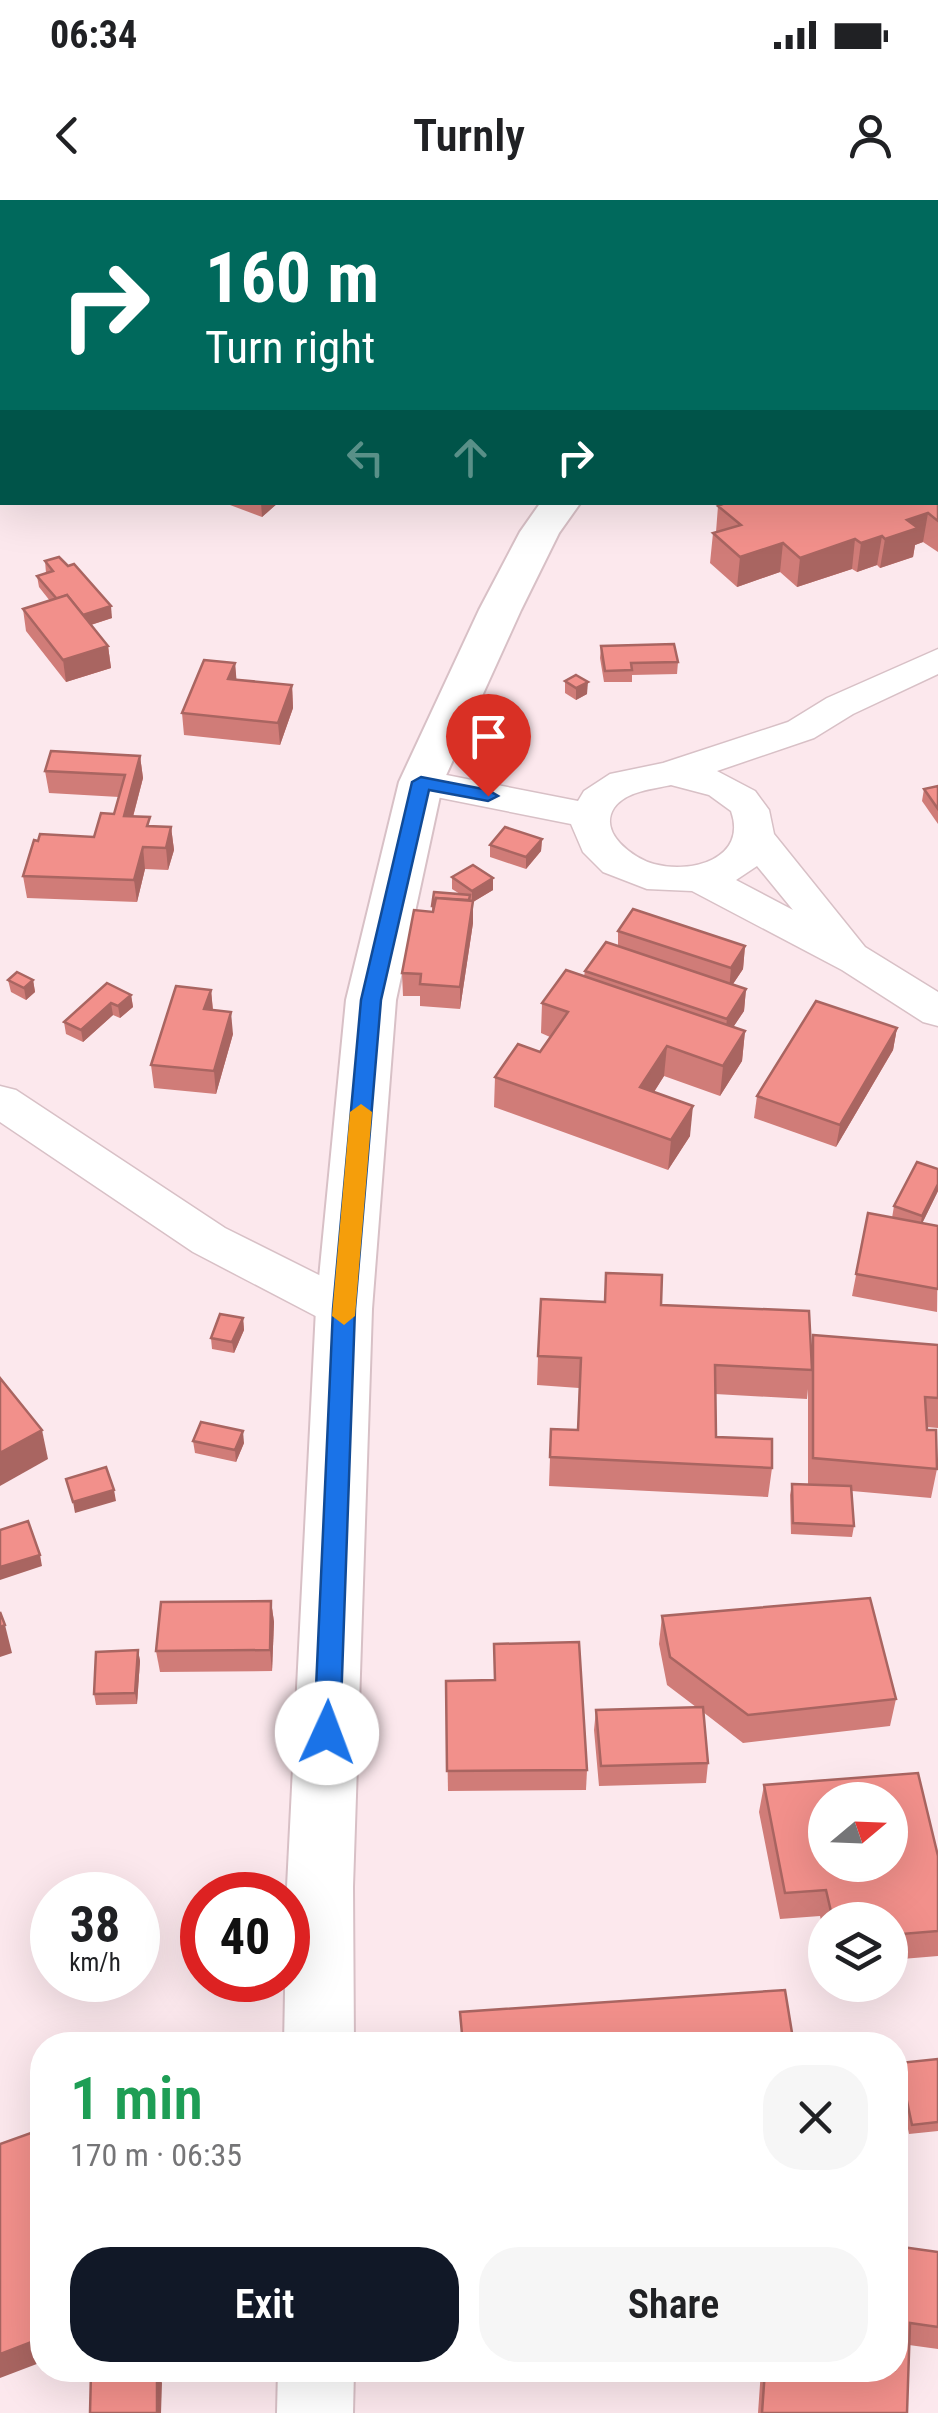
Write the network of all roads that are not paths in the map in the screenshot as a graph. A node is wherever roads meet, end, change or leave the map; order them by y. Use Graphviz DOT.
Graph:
graph roads {
  1 [pos="560,505"];
  2 [pos="938,660"];
  3 [pos="800,730"];
  4 [pos="671,774"];
  5 [pos="421,782"];
  6 [pos="589,815"];
  7 [pos="753,822"];
  8 [pos="699,878"];
  9 [pos="857,960"];
  10 [pos="938,1012"];
  11 [pos="0,1101"];
  12 [pos="344,1309"];
  13 [pos="319,2032"];
  14 [pos="316,2382"];
  15 [pos="315,2413"];
  1 -- 5 [label="street"];
  2 -- 3 [label="street"];
  3 -- 4 [label="street"];
  3 -- 7 [label="street"];
  4 -- 6 [label="street"];
  4 -- 7 [label="street"];
  5 -- 6 [label="street"];
  5 -- 12 [label="street"];
  6 -- 8 [label="street"];
  7 -- 8 [label="street"];
  7 -- 9 [label="street"];
  8 -- 9 [label="street"];
  9 -- 10 [label="street"];
  11 -- 12 [label="street"];
  12 -- 13 [label="street"];
  14 -- 15 [label="street"];
}
